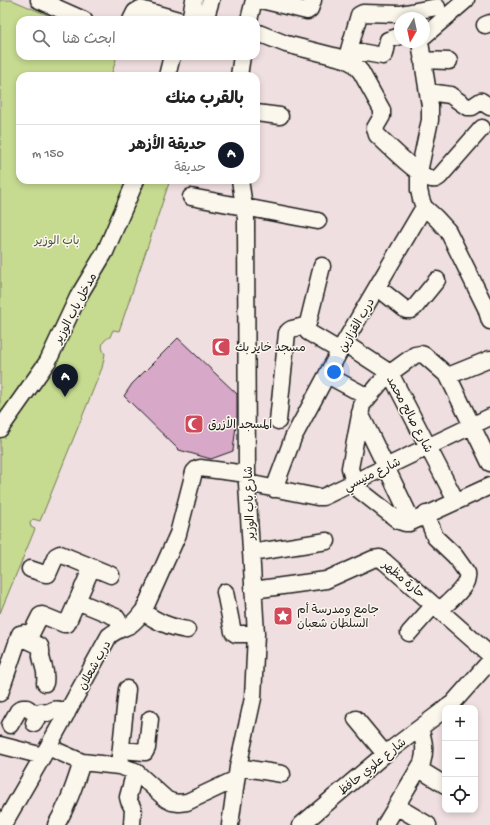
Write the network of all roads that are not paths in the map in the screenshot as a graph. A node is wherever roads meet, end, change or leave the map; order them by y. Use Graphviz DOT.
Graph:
graph roads {
  1 [pos="39,0"];
  2 [pos="194,0"];
  3 [pos="211,0"];
  4 [pos="254,0"];
  5 [pos="261,0"];
  6 [pos="313,0"];
  7 [pos="466,0"];
  8 [pos="437,7"];
  9 [pos="411,12"];
  10 [pos="136,14"];
  11 [pos="394,14"];
  12 [pos="75,16"];
  13 [pos="150,16"];
  14 [pos="191,16"];
  15 [pos="206,16"];
  16 [pos="250,16"];
  17 [pos="430,31"];
  18 [pos="260,34"];
  19 [pos="394,38"];
  20 [pos="421,48"];
  21 [pos="171,60"];
  22 [pos="241,60"];
  23 [pos="422,60"];
  24 [pos="449,61"];
  25 [pos="168,72"];
  26 [pos="240,72"];
  27 [pos="429,92"];
  28 [pos="490,107"];
  29 [pos="260,114"];
  30 [pos="280,116"];
  31 [pos="482,128"];
  32 [pos="419,172"];
  33 [pos="134,184"];
  34 [pos="241,184"];
  35 [pos="191,197"];
  36 [pos="244,207"];
  37 [pos="424,208"];
  38 [pos="318,221"];
  39 [pos="322,266"];
  40 [pos="437,280"];
  41 [pos="377,287"];
  42 [pos="490,321"];
  43 [pos="304,327"];
  44 [pos="342,347"];
  45 [pos="490,359"];
  46 [pos="390,373"];
  47 [pos="327,375"];
  48 [pos="448,376"];
  49 [pos="368,397"];
  50 [pos="360,413"];
  51 [pos="490,417"];
  52 [pos="278,421"];
  53 [pos="472,426"];
  54 [pos="0,429"];
  55 [pos="428,447"];
  56 [pos="490,462"];
  57 [pos="386,467"];
  58 [pos="247,478"];
  59 [pos="354,483"];
  60 [pos="490,486"];
  61 [pos="274,489"];
  62 [pos="456,501"];
  63 [pos="426,514"];
  64 [pos="412,521"];
  65 [pos="327,541"];
  66 [pos="251,553"];
  67 [pos="92,567"];
  68 [pos="30,569"];
  69 [pos="111,575"];
  70 [pos="254,590"];
  71 [pos="225,592"];
  72 [pos="77,601"];
  73 [pos="437,608"];
  74 [pos="143,612"];
  75 [pos="121,628"];
  76 [pos="187,630"];
  77 [pos="409,633"];
  78 [pos="256,634"];
  79 [pos="19,636"];
  80 [pos="490,655"];
  81 [pos="490,661"];
  82 [pos="45,683"];
  83 [pos="127,688"];
  84 [pos="0,693"];
  85 [pos="449,705"];
  86 [pos="442,711"];
  87 [pos="67,713"];
  88 [pos="150,719"];
  89 [pos="356,719"];
  90 [pos="10,725"];
  91 [pos="420,728"];
  92 [pos="0,745"];
  93 [pos="46,752"];
  94 [pos="385,754"];
  95 [pos="120,758"];
  96 [pos="82,762"];
  97 [pos="419,769"];
  98 [pos="135,771"];
  99 [pos="237,773"];
  100 [pos="282,774"];
  101 [pos="442,783"];
  102 [pos="396,806"];
  103 [pos="4,819"];
  104 [pos="56,825"];
  105 [pos="132,825"];
  106 [pos="230,825"];
  107 [pos="300,825"];
  108 [pos="385,825"];
  109 [pos="428,825"];
  1 -- 12 [label="street"];
  2 -- 14 [label="street"];
  3 -- 15 [label="street"];
  4 -- 16 [label="street"];
  5 -- 6 [label="street"];
  7 -- 17 [label="street"];
  8 -- 9 [label="street"];
  10 -- 13 [label="street"];
  11 -- 19 [label="street"];
  18 -- 32 [label="street"];
  20 -- 23 [label="street"];
  21 -- 25 [label="street"];
  22 -- 26 [label="street"];
  23 -- 24 [label="street"];
  23 -- 27 [label="street"];
  27 -- 28 [label="street"];
  27 -- 32 [label="street"];
  29 -- 30 [label="street"];
  31 -- 32 [label="street"];
  32 -- 37 [label="street"];
  33 -- 54 [label="street, مدخل باب الوزير"];
  34 -- 36 [label="street, شارع باب الوزير"];
  35 -- 36 [label="street"];
  36 -- 38 [label="street"];
  36 -- 58 [label="street, شارع باب الوزير"];
  37 -- 41 [label="street, درب القزازين"];
  37 -- 42 [label="street"];
  39 -- 43 [label="street"];
  40 -- 41 [label="street"];
  41 -- 44 [label="street, درب القزازين"];
  43 -- 44 [label="street, شارع صالح محمد"];
  43 -- 52 [label="street"];
  44 -- 46 [label="street, شارع صالح محمد"];
  44 -- 47 [label="street, درب القزازين"];
  45 -- 48 [label="street"];
  46 -- 48 [label="street"];
  46 -- 49 [label="street"];
  46 -- 55 [label="street, شارع صالح محمد"];
  47 -- 49 [label="street"];
  47 -- 61 [label="street, درب القزازين"];
  48 -- 53 [label="street"];
  49 -- 50 [label="street"];
  50 -- 57 [label="street"];
  50 -- 59 [label="street"];
  51 -- 53 [label="street, شارع منيسي"];
  53 -- 55 [label="street, شارع منيسي"];
  53 -- 56 [label="street"];
  55 -- 57 [label="street, شارع منيسي"];
  55 -- 62 [label="street, شارع صالح محمد"];
  57 -- 59 [label="street, شارع منيسي"];
  57 -- 64 [label="street"];
  58 -- 61 [label="street, شارع منيسي"];
  58 -- 66 [label="street, شارع باب الوزير"];
  58 -- 74 [label="street, درب شعلان"];
  59 -- 61 [label="street, شارع منيسي"];
  59 -- 64 [label="street"];
  60 -- 62 [label="street"];
  62 -- 63 [label="street"];
  63 -- 64 [label="street"];
  63 -- 73 [label="street"];
  65 -- 66 [label="street"];
  66 -- 70 [label="street, شارع باب الوزير"];
  67 -- 68 [label="street"];
  67 -- 69 [label="street"];
  67 -- 72 [label="street"];
  70 -- 73 [label="street, حارة مظهر"];
  70 -- 78 [label="street, شارع باب الوزير"];
  71 -- 78 [label="street"];
  72 -- 75 [label="street"];
  72 -- 79 [label="street"];
  73 -- 77 [label="street"];
  73 -- 80 [label="street, حارة مظهر"];
  74 -- 75 [label="street, درب شعلان"];
  74 -- 76 [label="street"];
  75 -- 87 [label="street, درب شعلان"];
  78 -- 99 [label="street, شارع باب الوزير"];
  79 -- 82 [label="street"];
  79 -- 84 [label="street"];
  81 -- 85 [label="street, شارع علوي حافظ"];
  83 -- 95 [label="street"];
  86 -- 91 [label="street, شارع علوي حافظ"];
  87 -- 90 [label="street"];
  87 -- 93 [label="street, درب شعلان"];
  88 -- 95 [label="street"];
  89 -- 94 [label="street"];
  91 -- 94 [label="street, شارع علوي حافظ"];
  91 -- 97 [label="street"];
  92 -- 93 [label="street"];
  93 -- 96 [label="street"];
  93 -- 103 [label="street, درب شعلان"];
  94 -- 107 [label="street, شارع علوي حافظ"];
  95 -- 96 [label="street"];
  95 -- 98 [label="street"];
  96 -- 104 [label="street"];
  97 -- 101 [label="street"];
  97 -- 102 [label="street"];
  98 -- 99 [label="street"];
  98 -- 105 [label="street"];
  99 -- 100 [label="street"];
  99 -- 106 [label="street, شارع باب الوزير"];
  102 -- 108 [label="street"];
  102 -- 109 [label="street"];
}
